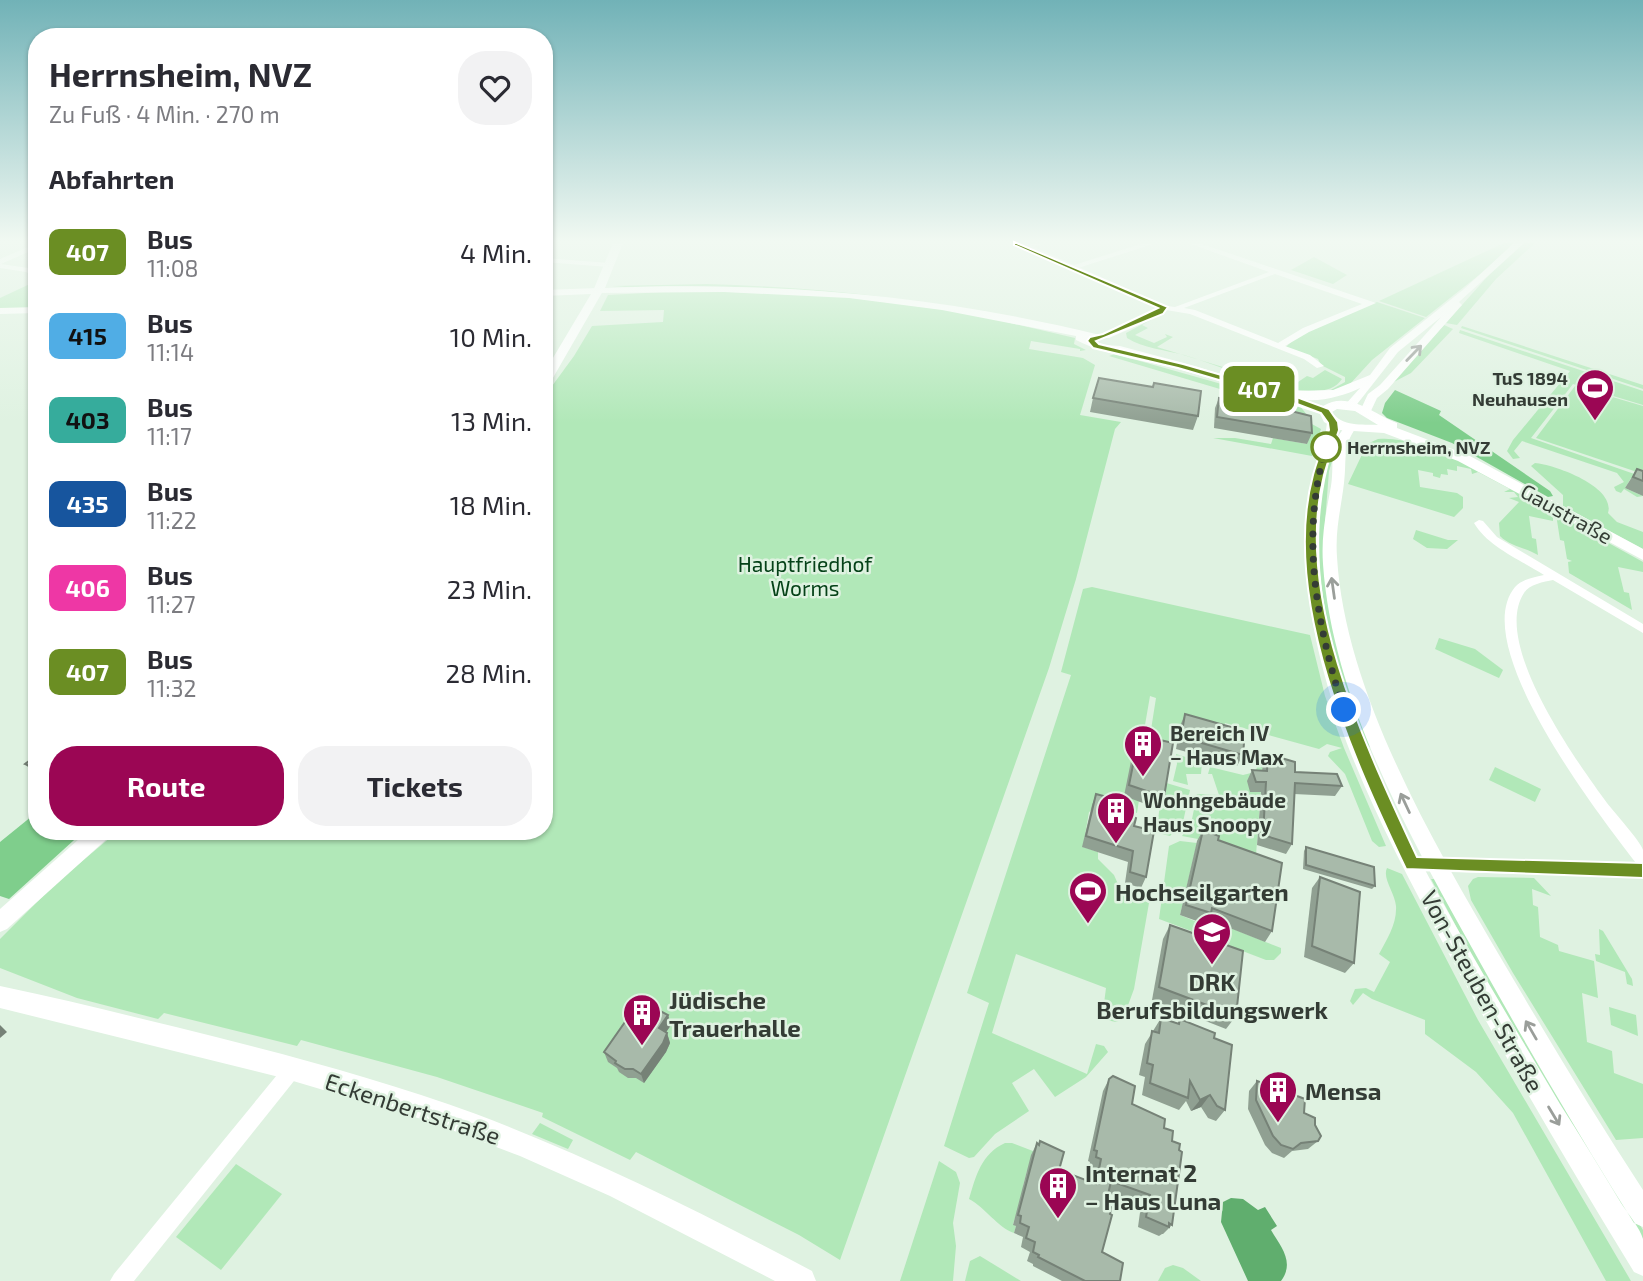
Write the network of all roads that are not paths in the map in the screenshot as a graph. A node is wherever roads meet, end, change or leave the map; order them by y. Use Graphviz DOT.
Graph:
graph roads {
  1 [pos="591,303"];
  2 [pos="904,303"];
  3 [pos="1153,303"];
  4 [pos="1192,303"];
  5 [pos="1370,303"];
  6 [pos="1452,303"];
  7 [pos="1458,303"];
  8 [pos="1163,307"];
  9 [pos="1178,308"];
  10 [pos="28,310"];
  11 [pos="0,312"];
  12 [pos="1107,341"];
  13 [pos="1279,346"];
  14 [pos="1320,366"];
  15 [pos="553,368"];
  16 [pos="1374,375"];
  17 [pos="1293,394"];
  18 [pos="1350,405"];
  19 [pos="1331,413"];
  20 [pos="1371,419"];
  21 [pos="1350,428"];
  22 [pos="1479,523"];
  23 [pos="1643,555"];
  24 [pos="1553,576"];
  25 [pos="1643,629"];
  26 [pos="92,840"];
  27 [pos="1643,861"];
  28 [pos="1424,864"];
  29 [pos="1643,870"];
  30 [pos="0,922"];
  31 [pos="0,997"];
  32 [pos="292,1070"];
  33 [pos="1643,1214"];
  34 [pos="1643,1263"];
  35 [pos="121,1281"];
  36 [pos="803,1281"];
  1 -- 15 [label="street"];
  2 -- 12 [label="main road"];
  3 -- 8 [label="street"];
  4 -- 9 [label="street"];
  5 -- 13 [label="street"];
  6 -- 16 [label="street"];
  20 -- 7 [label="street, one-way"];
  8 -- 9 [label="street"];
  8 -- 12 [label="street"];
  9 -- 13 [label="street"];
  10 -- 11 [label="street"];
  12 -- 17 [label="main road"];
  12 -- 19 [label="main road"];
  13 -- 14 [label="street"];
  16 -- 17 [label="street"];
  16 -- 18 [label="street"];
  17 -- 19 [label="main road"];
  18 -- 19 [label="main road"];
  18 -- 20 [label="main road"];
  19 -- 21 [label="main road"];
  19 -- 28 [label="street, Von-Steuben-Straße"];
  20 -- 21 [label="main road"];
  20 -- 23 [label="main road, Gaustraße"];
  28 -- 21 [label="street, Von-Steuben-Straße, one-way"];
  22 -- 24 [label="street"];
  24 -- 25 [label="street"];
  24 -- 27 [label="street"];
  26 -- 30 [label="street"];
  28 -- 29 [label="street"];
  33 -- 28 [label="street, Von-Steuben-Straße, one-way"];
  28 -- 34 [label="street, Von-Steuben-Straße, one-way"];
  31 -- 32 [label="street, Eckenbertstraße"];
  32 -- 35 [label="street"];
  32 -- 36 [label="street, Eckenbertstraße"];
}
